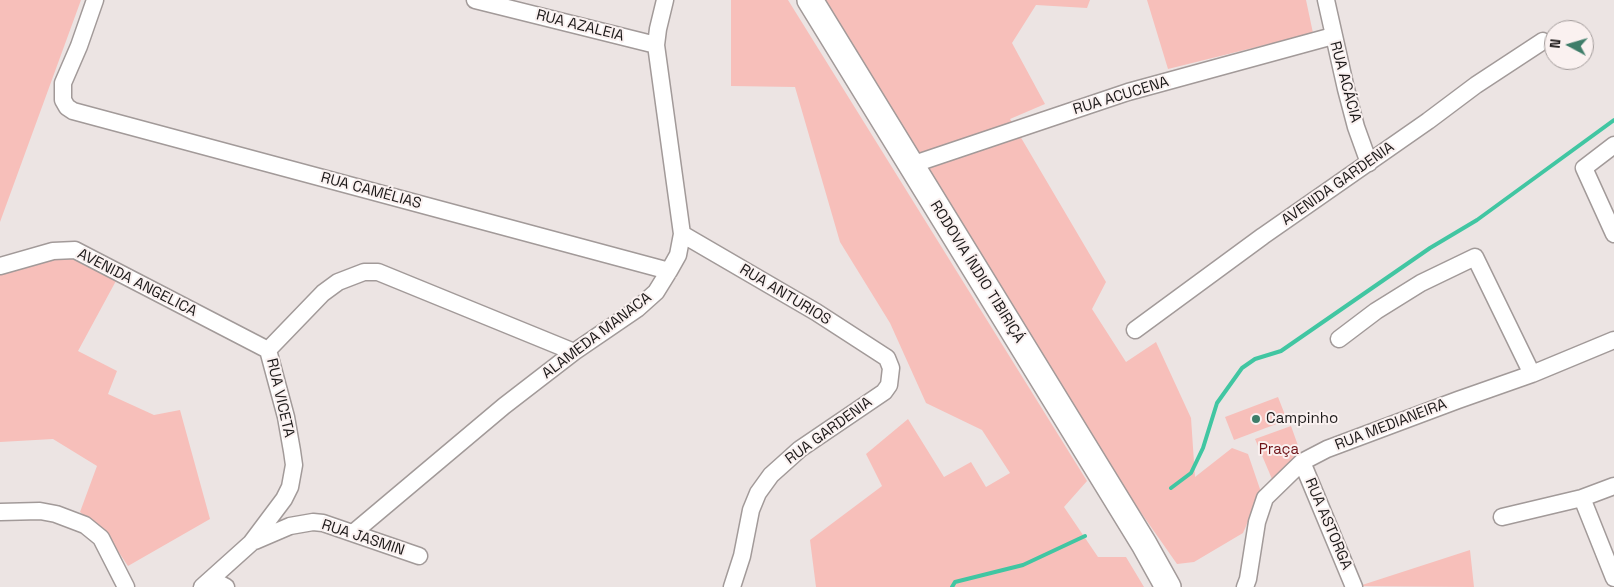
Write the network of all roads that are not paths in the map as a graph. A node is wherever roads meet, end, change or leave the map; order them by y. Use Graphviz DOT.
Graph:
graph roads {
  1 [pos="95,0"];
  2 [pos="475,0"];
  3 [pos="666,0"];
  4 [pos="810,0"];
  5 [pos="1326,0"];
  6 [pos="1333,36"];
  7 [pos="1543,41"];
  8 [pos="656,45"];
  9 [pos="1614,145"];
  10 [pos="1369,163"];
  11 [pos="911,165"];
  12 [pos="682,234"];
  13 [pos="1614,234"];
  14 [pos="0,266"];
  15 [pos="669,271"];
  16 [pos="1135,330"];
  17 [pos="1339,339"];
  18 [pos="1614,340"];
  19 [pos="268,350"];
  20 [pos="574,352"];
  21 [pos="887,358"];
  22 [pos="1532,374"];
  23 [pos="1302,462"];
  24 [pos="1614,486"];
  25 [pos="1582,498"];
  26 [pos="0,512"];
  27 [pos="1502,517"];
  28 [pos="353,532"];
  29 [pos="251,543"];
  30 [pos="1144,544"];
  31 [pos="419,556"];
  32 [pos="1614,578"];
  33 [pos="206,583"];
  34 [pos="126,587"];
  35 [pos="226,587"];
  36 [pos="732,587"];
  37 [pos="1168,587"];
  38 [pos="1181,587"];
  39 [pos="1245,587"];
  40 [pos="1354,587"];
  1 -- 15 [label="street, RUA CAMÉLIAS"];
  2 -- 8 [label="street, RUA AZALEIA"];
  3 -- 8 [label="street, ALAMEDA MANACA"];
  4 -- 11 [label="highway, RODOVIA ÍNDIO TIBIRIÇÁ"];
  5 -- 6 [label="street, RUA ACÁCIA"];
  6 -- 10 [label="street, RUA ACÁCIA"];
  6 -- 11 [label="street, RUA ACUCENA"];
  7 -- 10 [label="street, AVENIDA GARDENIA"];
  8 -- 12 [label="street, ALAMEDA MANACA"];
  9 -- 13 [label="street"];
  10 -- 16 [label="street, AVENIDA GARDENIA"];
  11 -- 30 [label="highway, RODOVIA ÍNDIO TIBIRIÇÁ"];
  12 -- 15 [label="street, ALAMEDA MANACA"];
  12 -- 21 [label="street, RUA ANTURIOS"];
  14 -- 19 [label="street, AVENIDA ANGELICA"];
  15 -- 20 [label="street, ALAMEDA MANACA"];
  17 -- 22 [label="street"];
  18 -- 22 [label="street, RUA MEDIANEIRA"];
  19 -- 20 [label="street, RUA VICETA"];
  19 -- 29 [label="street, RUA VICETA"];
  20 -- 28 [label="street, ALAMEDA MANACA"];
  21 -- 36 [label="street, RUA GARDENIA"];
  22 -- 23 [label="street, RUA MEDIANEIRA"];
  23 -- 39 [label="street, RUA MEDIANEIRA"];
  23 -- 40 [label="street, RUA ASTORGA"];
  24 -- 25 [label="street"];
  25 -- 27 [label="street"];
  25 -- 32 [label="street"];
  26 -- 34 [label="street"];
  28 -- 29 [label="street, RUA JASMIN"];
  28 -- 31 [label="street, RUA JASMIN"];
  29 -- 33 [label="street"];
  30 -- 37 [label="highway, RODOVIA ÍNDIO TIBIRIÇÁ"];
  30 -- 38 [label="highway, RODOVIA ÍNDIO TIBIRIÇÁ"];
  33 -- 35 [label="street"];
}
